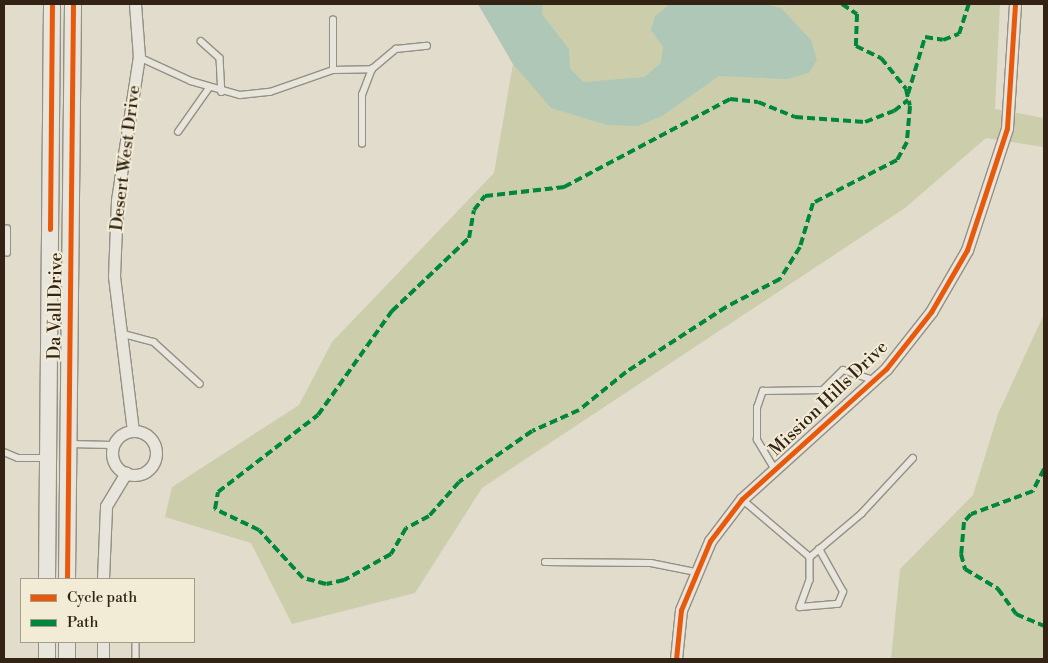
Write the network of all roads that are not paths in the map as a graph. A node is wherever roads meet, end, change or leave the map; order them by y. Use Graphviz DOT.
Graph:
graph roads {
  1 [pos="52,4"];
  2 [pos="73,4"];
  3 [pos="135,4"];
  4 [pos="1015,4"];
  5 [pos="333,20"];
  6 [pos="201,41"];
  7 [pos="427,46"];
  8 [pos="139,57"];
  9 [pos="372,69"];
  10 [pos="333,70"];
  11 [pos="209,88"];
  12 [pos="222,92"];
  13 [pos="178,132"];
  14 [pos="362,144"];
  15 [pos="7,228"];
  16 [pos="7,252"];
  17 [pos="118,332"];
  18 [pos="873,381"];
  19 [pos="200,384"];
  20 [pos="133,431"];
  21 [pos="68,444"];
  22 [pos="111,445"];
  23 [pos="4,452"];
  24 [pos="48,458"];
  25 [pos="913,458"];
  26 [pos="774,470"];
  27 [pos="126,473"];
  28 [pos="742,499"];
  29 [pos="819,550"];
  30 [pos="810,557"];
  31 [pos="545,562"];
  32 [pos="696,572"];
  33 [pos="47,578"];
  34 [pos="67,578"];
  35 [pos="103,578"];
  36 [pos="47,643"];
  37 [pos="67,643"];
  38 [pos="103,643"];
  39 [pos="136,643"];
  40 [pos="46,659"];
  41 [pos="67,659"];
  42 [pos="103,659"];
  43 [pos="136,659"];
  44 [pos="676,659"];
  1 -- 24 [label="main road, Da Vall Drive"];
  2 -- 21 [label="main road, Da Vall Drive"];
  3 -- 8 [label="street, Desert West Drive"];
  4 -- 18 [label="street, Mission Hills Drive"];
  5 -- 10 [label="lane"];
  6 -- 12 [label="lane"];
  7 -- 9 [label="lane"];
  8 -- 11 [label="lane"];
  8 -- 17 [label="street, Desert West Drive"];
  9 -- 10 [label="lane"];
  9 -- 14 [label="lane"];
  10 -- 12 [label="lane"];
  11 -- 12 [label="lane"];
  11 -- 13 [label="lane"];
  15 -- 16 [label="lane"];
  17 -- 19 [label="lane"];
  17 -- 20 [label="street, Desert West Drive"];
  18 -- 26 [label="street, Mission Hills Drive"];
  18 -- 26 [label="lane"];
  20 -- 22 [label="street"];
  20 -- 27 [label="street"];
  21 -- 22 [label="lane"];
  21 -- 34 [label="main road, Da Vall Drive"];
  22 -- 27 [label="street"];
  23 -- 24 [label="lane"];
  24 -- 33 [label="main road, Da Vall Drive"];
  25 -- 29 [label="lane"];
  26 -- 28 [label="street, Mission Hills Drive"];
  27 -- 35 [label="street"];
  28 -- 30 [label="lane"];
  28 -- 32 [label="street, Mission Hills Drive"];
  29 -- 30 [label="lane"];
  29 -- 30 [label="lane"];
  31 -- 32 [label="lane"];
  32 -- 44 [label="street, Mission Hills Drive"];
  36 -- 40 [label="main road"];
  37 -- 41 [label="main road"];
  38 -- 42 [label="street"];
  39 -- 43 [label="lane"];
}
